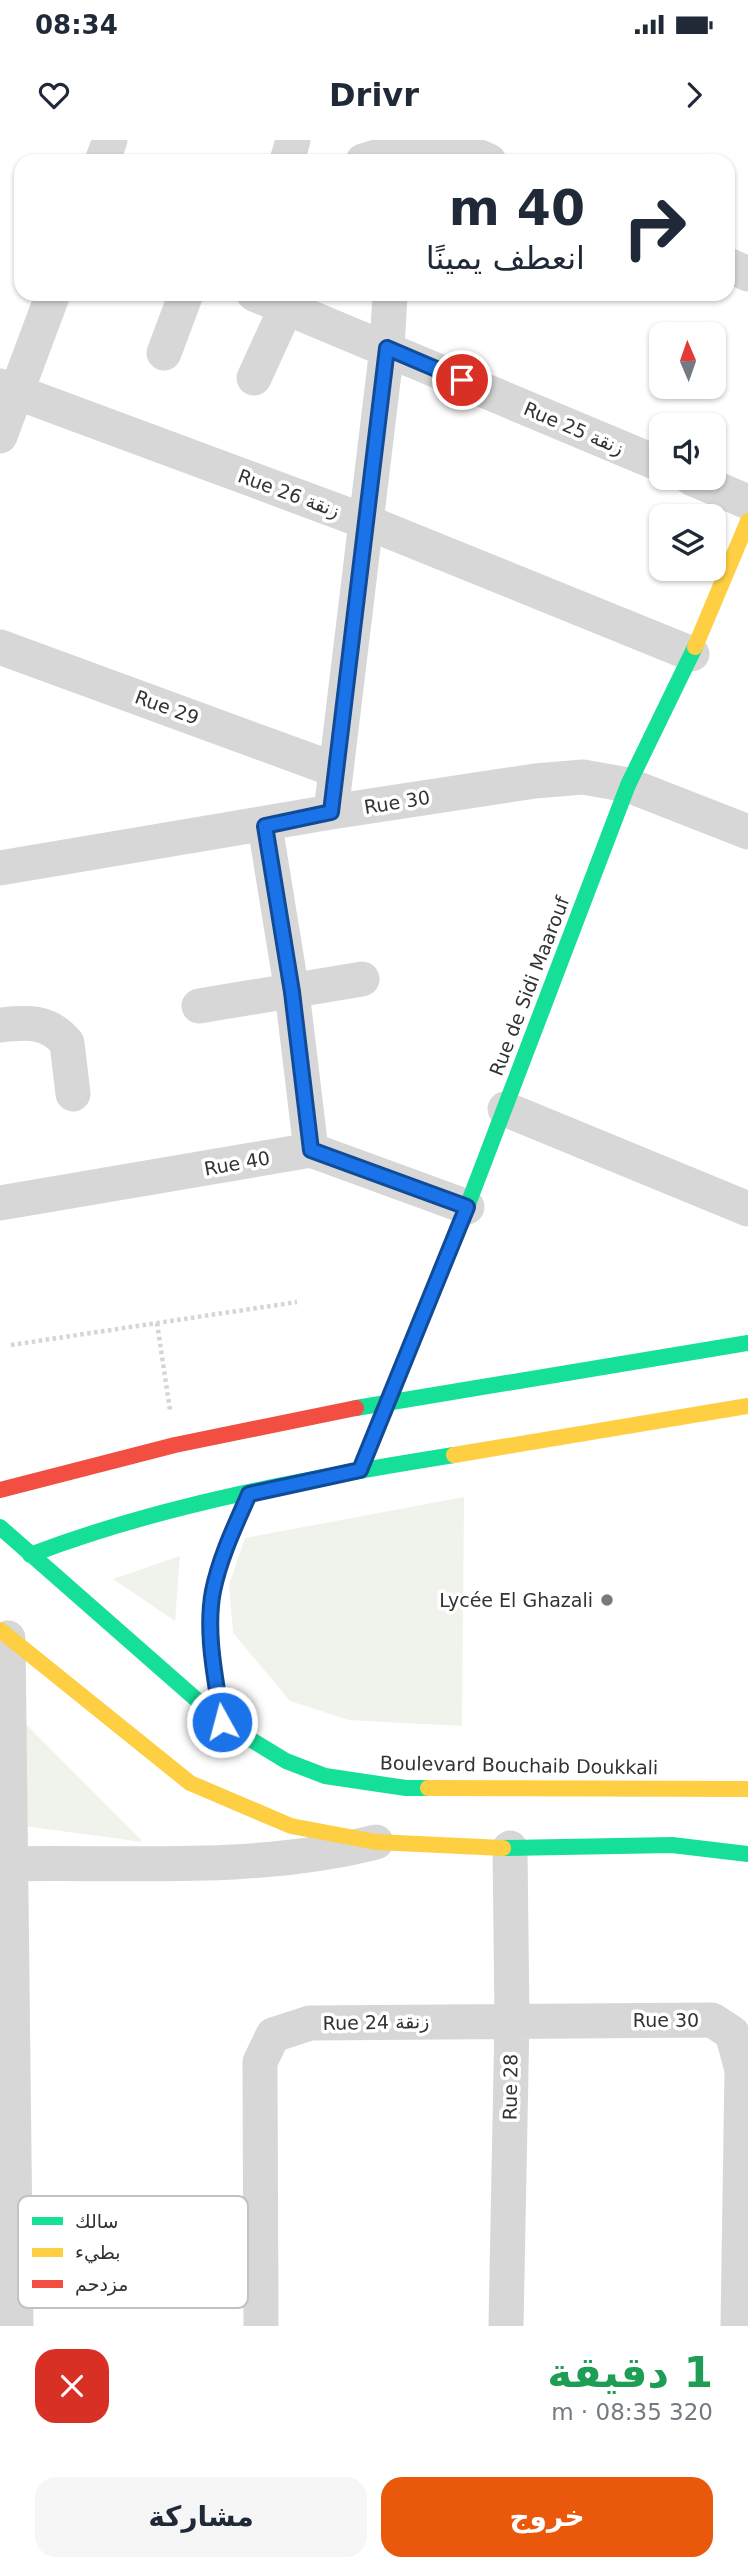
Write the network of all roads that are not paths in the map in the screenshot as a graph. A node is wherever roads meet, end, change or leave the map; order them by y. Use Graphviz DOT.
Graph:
graph roads {
  1 [pos="430,140"];
  2 [pos="440,140"];
  3 [pos="392,154"];
  4 [pos="473,154"];
  5 [pos="50,301"];
  6 [pos="184,301"];
  7 [pos="271,301"];
  8 [pos="390,301"];
  9 [pos="286,307"];
  10 [pos="387,348"];
  11 [pos="164,353"];
  12 [pos="254,377"];
  13 [pos="9,389"];
  14 [pos="0,436"];
  15 [pos="649,459"];
  16 [pos="720,490"];
  17 [pos="748,502"];
  18 [pos="364,521"];
  19 [pos="748,521"];
  20 [pos="0,647"];
  21 [pos="692,654"];
  22 [pos="334,769"];
  23 [pos="628,785"];
  24 [pos="331,812"];
  25 [pos="265,826"];
  26 [pos="748,832"];
  27 [pos="0,867"];
  28 [pos="362,979"];
  29 [pos="292,992"];
  30 [pos="198,1006"];
  31 [pos="0,1025"];
  32 [pos="73,1094"];
  33 [pos="505,1109"];
  34 [pos="311,1150"];
  35 [pos="0,1203"];
  36 [pos="467,1207"];
  37 [pos="748,1209"];
  38 [pos="748,1343"];
  39 [pos="388,1401"];
  40 [pos="748,1406"];
  41 [pos="360,1470"];
  42 [pos="0,1490"];
  43 [pos="249,1494"];
  44 [pos="0,1527"];
  45 [pos="30,1555"];
  46 [pos="10,1562"];
  47 [pos="4,1634"];
  48 [pos="222,1722"];
  49 [pos="748,1789"];
  50 [pos="376,1842"];
  51 [pos="510,1848"];
  52 [pos="748,1854"];
  53 [pos="5,1863"];
  54 [pos="7,2013"];
  55 [pos="512,2020"];
  56 [pos="16,2326"];
  57 [pos="261,2326"];
  58 [pos="506,2326"];
  59 [pos="738,2326"];
  1 -- 3 [label="street"];
  2 -- 4 [label="street"];
  5 -- 13 [label="street"];
  6 -- 11 [label="street"];
  7 -- 9 [label="street, Rue 25 زنقة"];
  8 -- 10 [label="street"];
  9 -- 10 [label="street, Rue 25 زنقة"];
  9 -- 12 [label="street"];
  10 -- 15 [label="street, Rue 25 زنقة"];
  10 -- 18 [label="street"];
  13 -- 14 [label="street"];
  13 -- 18 [label="street, Rue 26 زنقة"];
  16 -- 17 [label="street"];
  18 -- 21 [label="street, Rue 26 زنقة"];
  18 -- 22 [label="street"];
  19 -- 21 [label="main road, Rue de Sidi Maarouf"];
  20 -- 22 [label="street, Rue 29"];
  21 -- 23 [label="main road, Rue de Sidi Maarouf"];
  22 -- 24 [label="street"];
  23 -- 24 [label="street, Rue 30"];
  23 -- 26 [label="street, Rue 30"];
  23 -- 33 [label="main road, Rue de Sidi Maarouf"];
  24 -- 25 [label="street, Rue 30"];
  25 -- 27 [label="street, Rue 30"];
  25 -- 29 [label="street"];
  28 -- 29 [label="street"];
  29 -- 30 [label="street"];
  29 -- 34 [label="street"];
  31 -- 32 [label="street"];
  33 -- 36 [label="main road, Rue de Sidi Maarouf"];
  33 -- 37 [label="street"];
  34 -- 35 [label="street, Rue 40"];
  34 -- 36 [label="street, Rue 40"];
  36 -- 39 [label="main road, Rue de Sidi Maarouf"];
  38 -- 39 [label="main road"];
  39 -- 41 [label="main road, Rue de Sidi Maarouf"];
  39 -- 42 [label="main road"];
  40 -- 41 [label="main road"];
  41 -- 43 [label="main road"];
  43 -- 45 [label="main road"];
  43 -- 48 [label="main road"];
  44 -- 45 [label="main road, Boulevard Bouchaib Doukkali"];
  45 -- 46 [label="main road"];
  45 -- 48 [label="main road, Boulevard Bouchaib Doukkali"];
  47 -- 50 [label="main road"];
  47 -- 53 [label="street"];
  48 -- 49 [label="main road, Boulevard Bouchaib Doukkali"];
  50 -- 51 [label="main road"];
  50 -- 53 [label="street"];
  51 -- 52 [label="main road"];
  51 -- 55 [label="street, Rue 28"];
  53 -- 54 [label="street"];
  54 -- 56 [label="street"];
  55 -- 57 [label="street, Rue 24 زنقة"];
  55 -- 58 [label="street, Rue 28"];
  55 -- 59 [label="street, Rue 30"];
}
